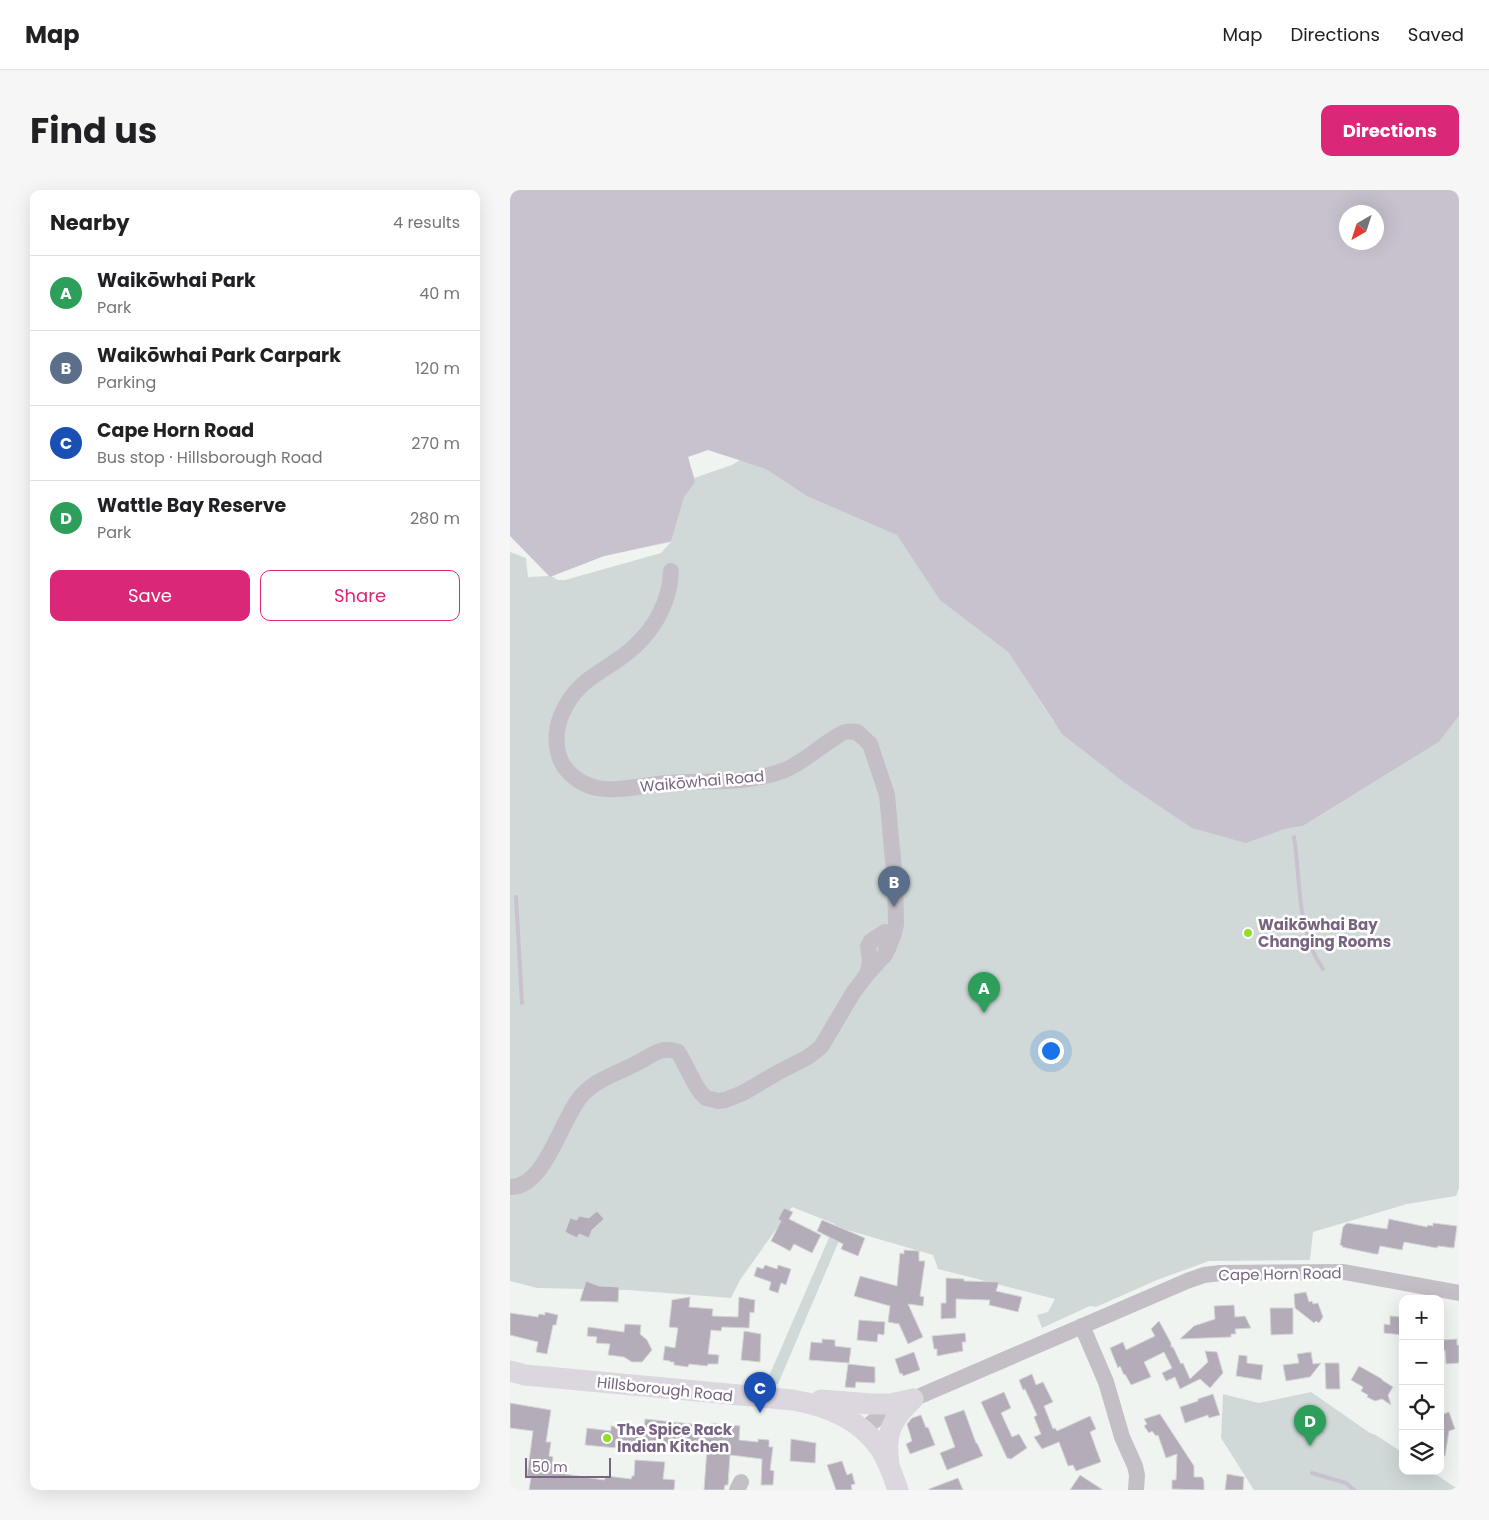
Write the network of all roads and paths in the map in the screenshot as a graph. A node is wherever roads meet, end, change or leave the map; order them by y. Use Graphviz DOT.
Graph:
graph roads {
  1 [pos="671,571"];
  2 [pos="510,1187"];
  3 [pos="1459,1293"];
  4 [pos="1082,1326"];
  5 [pos="515,1374"];
  6 [pos="913,1399"];
  7 [pos="793,1400"];
  8 [pos="863,1430"];
  9 [pos="889,1466"];
  10 [pos="898,1490"];
  11 [pos="1136,1490"];
  1 -- 2 [label="street, Waikōwhai Road"];
  3 -- 4 [label="street, Cape Horn Road"];
  4 -- 6 [label="street, Cape Horn Road"];
  4 -- 11 [label="street"];
  5 -- 7 [label="main road, Hillsborough Road"];
  6 -- 7 [label="main road"];
  6 -- 8 [label="street, Cape Horn Road"];
  6 -- 9 [label="main road"];
  7 -- 8 [label="main road, Hillsborough Road"];
  8 -- 9 [label="main road, Hillsborough Road"];
  9 -- 10 [label="main road, Hillsborough Road"];
}
